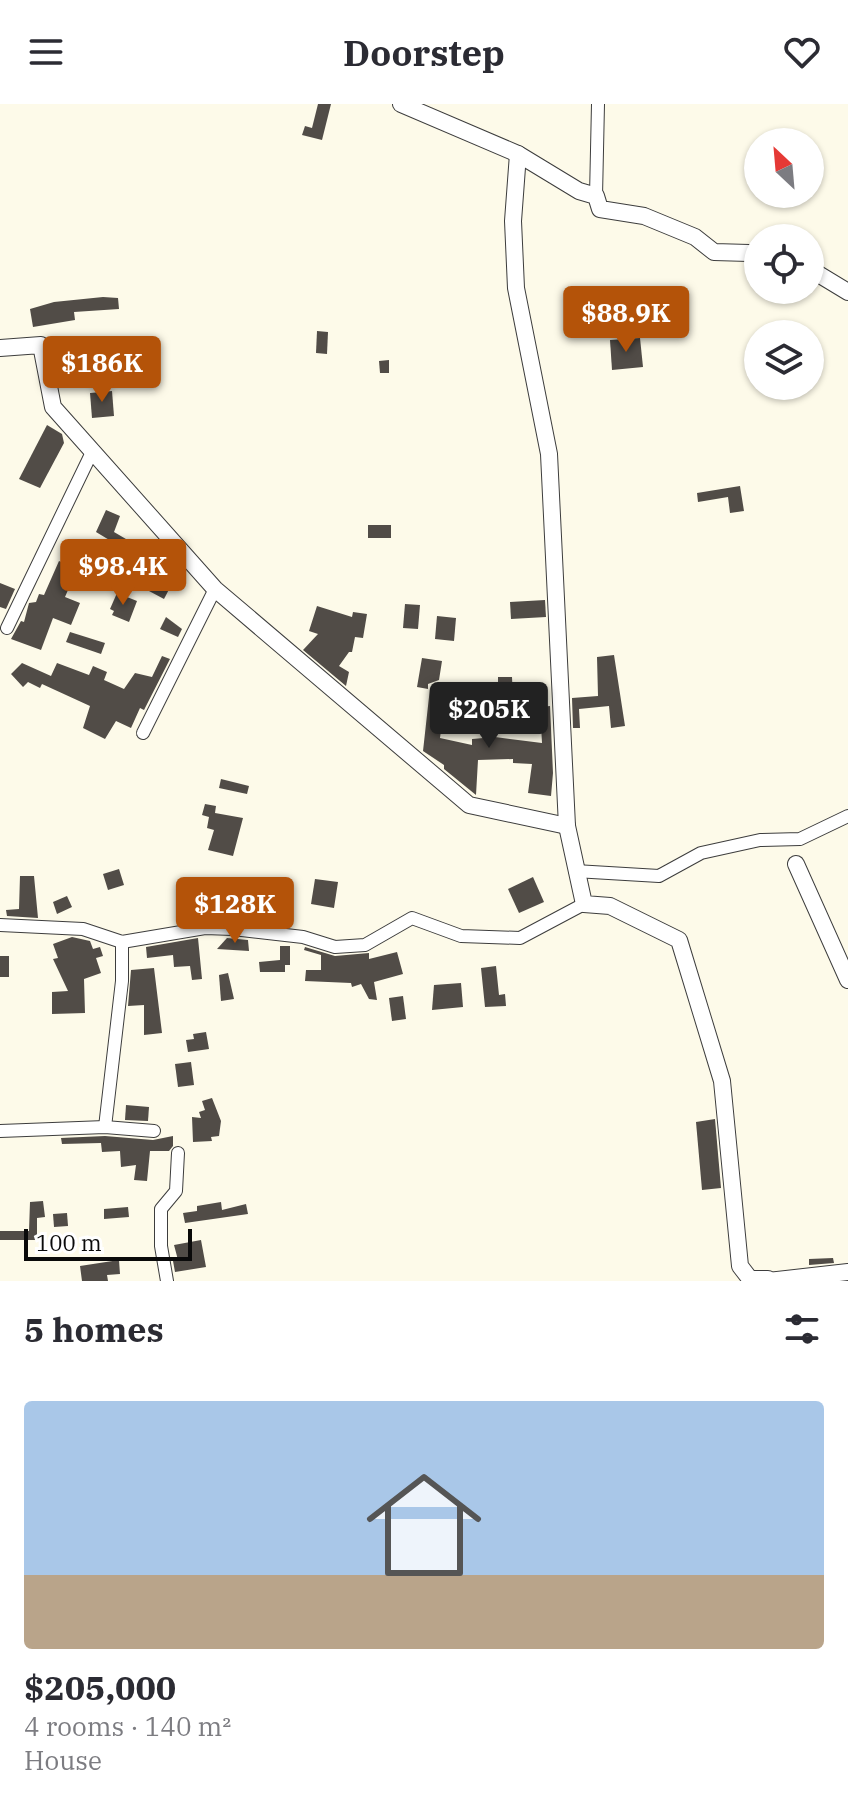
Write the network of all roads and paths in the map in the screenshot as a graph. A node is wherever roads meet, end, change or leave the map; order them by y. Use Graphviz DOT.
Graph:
graph roads {
  1 [pos="401,104"];
  2 [pos="598,104"];
  3 [pos="518,154"];
  4 [pos="596,196"];
  5 [pos="744,253"];
  6 [pos="824,275"];
  7 [pos="848,292"];
  8 [pos="0,348"];
  9 [pos="93,450"];
  10 [pos="215,589"];
  11 [pos="7,628"];
  12 [pos="143,733"];
  13 [pos="848,816"];
  14 [pos="567,826"];
  15 [pos="796,864"];
  16 [pos="577,878"];
  17 [pos="584,904"];
  18 [pos="0,925"];
  19 [pos="122,942"];
  20 [pos="848,980"];
  21 [pos="105,1127"];
  22 [pos="0,1131"];
  23 [pos="154,1131"];
  24 [pos="178,1153"];
  25 [pos="848,1272"];
  26 [pos="768,1280"];
  27 [pos="167,1281"];
  1 -- 3 [label="street"];
  2 -- 4 [label="street"];
  3 -- 4 [label="street"];
  3 -- 14 [label="street"];
  4 -- 5 [label="street"];
  6 -- 7 [label="street"];
  8 -- 9 [label="street"];
  9 -- 10 [label="street"];
  9 -- 11 [label="street"];
  10 -- 12 [label="street"];
  10 -- 14 [label="street"];
  13 -- 16 [label="street"];
  14 -- 16 [label="street"];
  15 -- 20 [label="street"];
  16 -- 17 [label="street"];
  17 -- 19 [label="street"];
  17 -- 26 [label="street"];
  18 -- 19 [label="street"];
  19 -- 21 [label="street"];
  21 -- 22 [label="street"];
  21 -- 23 [label="street"];
  24 -- 27 [label="street"];
  25 -- 26 [label="street"];
}
